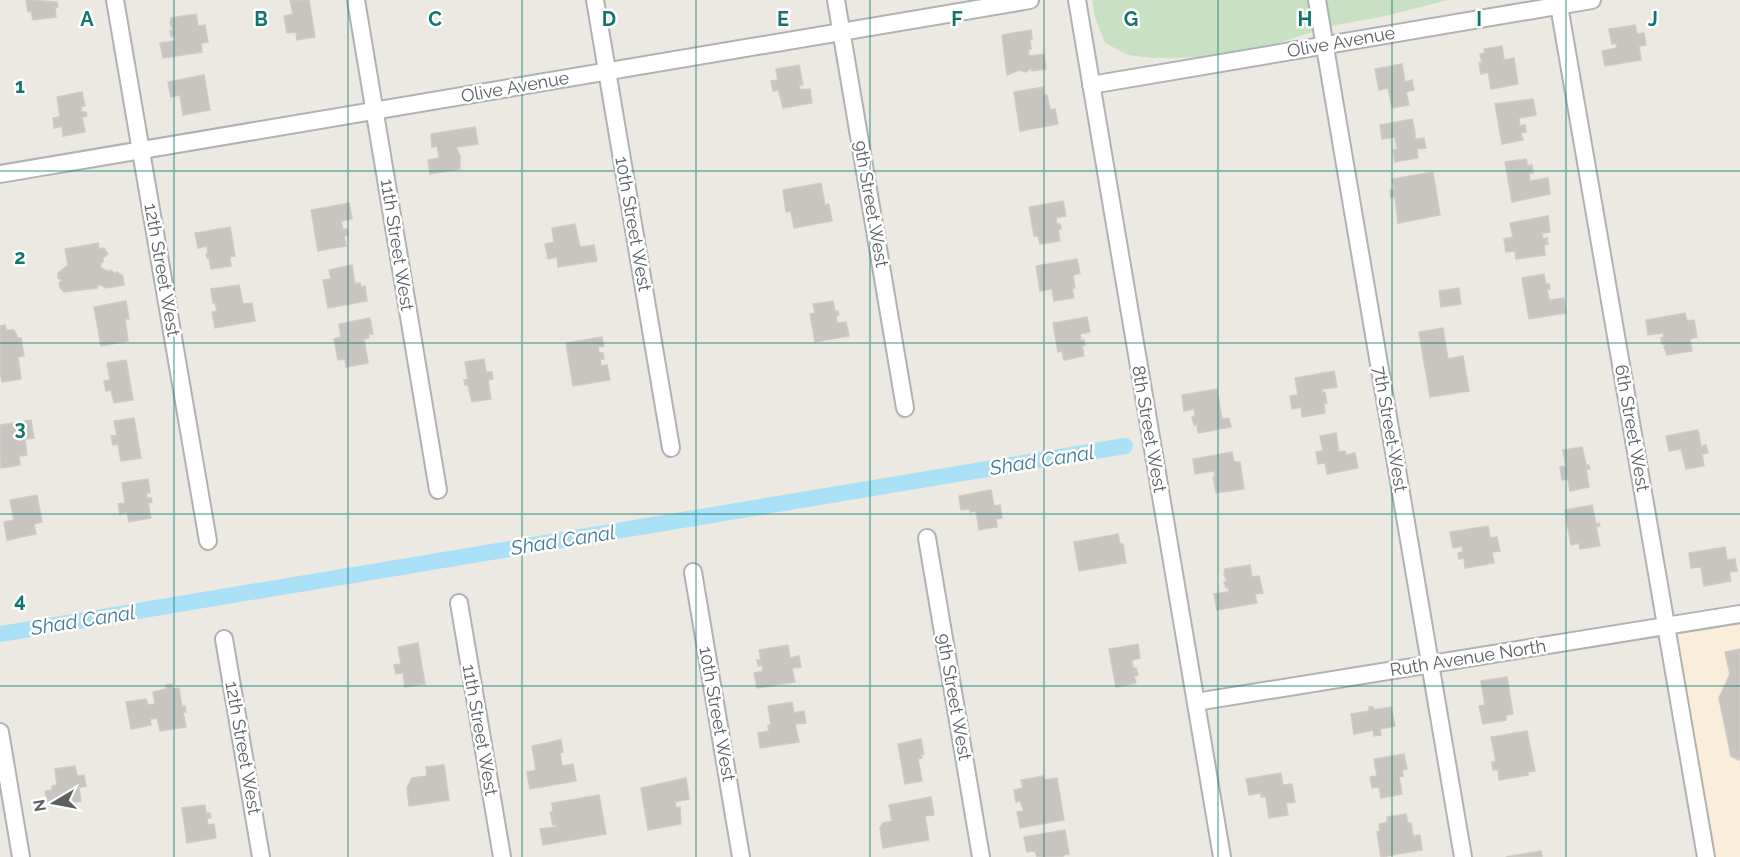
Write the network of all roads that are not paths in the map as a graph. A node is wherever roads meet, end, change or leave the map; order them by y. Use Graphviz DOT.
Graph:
graph roads {
  1 [pos="115,0"];
  2 [pos="356,0"];
  3 [pos="595,0"];
  4 [pos="836,0"];
  5 [pos="1030,0"];
  6 [pos="1077,0"];
  7 [pos="1317,0"];
  8 [pos="1592,0"];
  9 [pos="1558,3"];
  10 [pos="842,31"];
  11 [pos="1324,45"];
  12 [pos="607,71"];
  13 [pos="1091,85"];
  14 [pos="375,111"];
  15 [pos="141,150"];
  16 [pos="0,174"];
  17 [pos="905,408"];
  18 [pos="671,448"];
  19 [pos="438,490"];
  20 [pos="927,538"];
  21 [pos="208,541"];
  22 [pos="693,572"];
  23 [pos="459,603"];
  24 [pos="1740,614"];
  25 [pos="1666,626"];
  26 [pos="224,639"];
  27 [pos="1430,664"];
  28 [pos="1196,702"];
  29 [pos="0,732"];
  30 [pos="21,857"];
  31 [pos="261,857"];
  32 [pos="502,857"];
  33 [pos="741,857"];
  34 [pos="981,857"];
  35 [pos="1222,857"];
  36 [pos="1463,857"];
  37 [pos="1706,857"];
  1 -- 15 [label="street, 12th Street West"];
  2 -- 14 [label="street, 11th Street West"];
  3 -- 12 [label="street, 10th Street West"];
  4 -- 10 [label="street, 9th Street West"];
  5 -- 10 [label="street, Olive Avenue"];
  6 -- 13 [label="street, 8th Street West"];
  7 -- 11 [label="street, 7th Street West"];
  8 -- 9 [label="street, Olive Avenue"];
  9 -- 11 [label="street, Olive Avenue"];
  9 -- 25 [label="street, 6th Street West"];
  10 -- 12 [label="street, Olive Avenue"];
  10 -- 17 [label="street, 9th Street West"];
  11 -- 13 [label="street, Olive Avenue"];
  11 -- 27 [label="street, 7th Street West"];
  12 -- 14 [label="street, Olive Avenue"];
  12 -- 18 [label="street, 10th Street West"];
  13 -- 28 [label="street, 8th Street West"];
  14 -- 15 [label="street, Olive Avenue"];
  14 -- 19 [label="street, 11th Street West"];
  15 -- 16 [label="street, Olive Avenue"];
  15 -- 21 [label="street, 12th Street West"];
  20 -- 34 [label="street, 9th Street West"];
  22 -- 33 [label="street, 10th Street West"];
  23 -- 32 [label="street, 11th Street West"];
  24 -- 25 [label="street, Ruth Avenue North"];
  25 -- 27 [label="street, Ruth Avenue North"];
  25 -- 37 [label="street, 6th Street West"];
  26 -- 31 [label="street, 12th Street West"];
  27 -- 28 [label="street, Ruth Avenue North"];
  27 -- 36 [label="street, 7th Street West"];
  28 -- 35 [label="street, 8th Street West"];
  29 -- 30 [label="street"];
}
